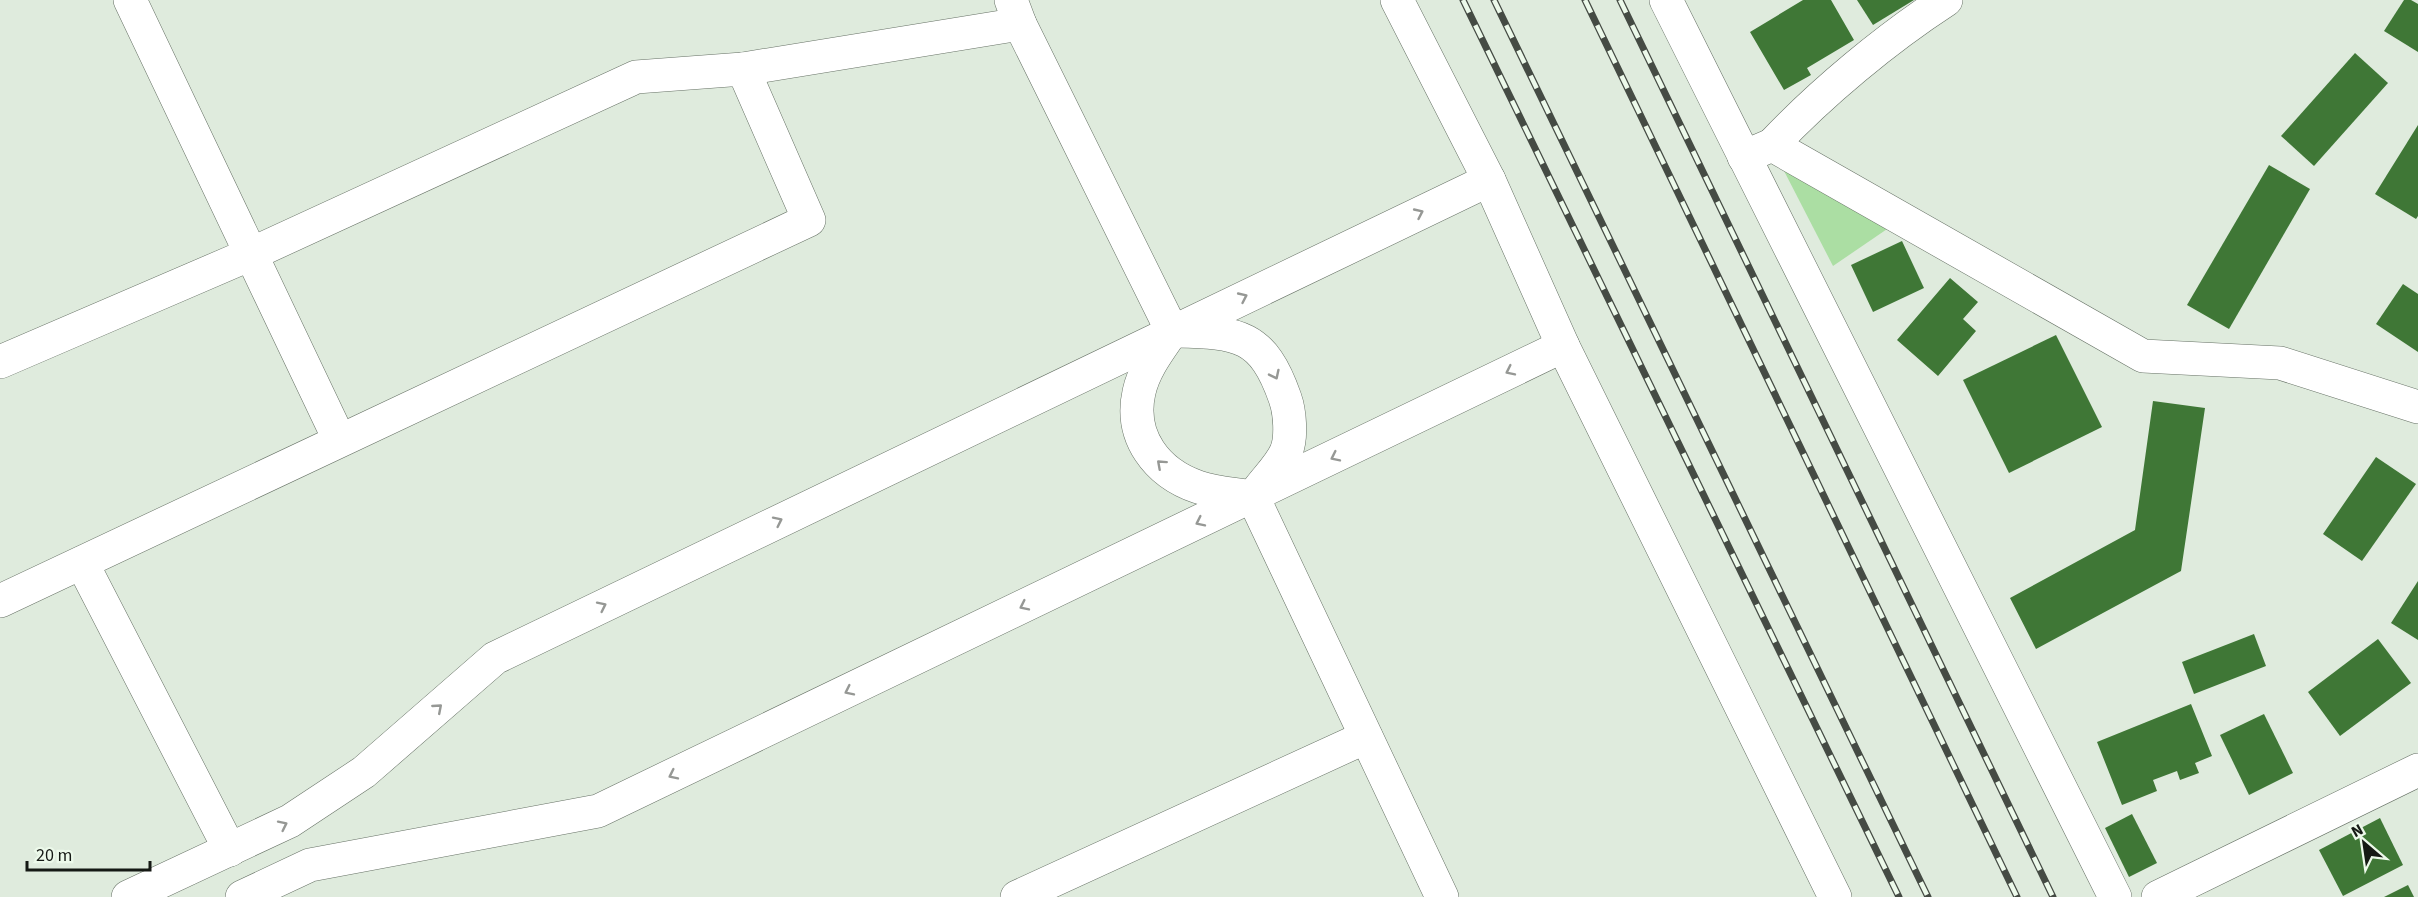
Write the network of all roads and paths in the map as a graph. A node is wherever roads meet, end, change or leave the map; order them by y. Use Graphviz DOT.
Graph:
graph roads {
  1 [pos="130,0"];
  2 [pos="1397,0"];
  3 [pos="1666,0"];
  4 [pos="1946,0"];
  5 [pos="1016,12"];
  6 [pos="743,69"];
  7 [pos="1758,151"];
  8 [pos="1489,180"];
  9 [pos="251,254"];
  10 [pos="1172,331"];
  11 [pos="1563,346"];
  12 [pos="0,362"];
  13 [pos="2418,407"];
  14 [pos="339,439"];
  15 [pos="1253,496"];
  16 [pos="82,563"];
  17 [pos="0,601"];
  18 [pos="1366,737"];
  19 [pos="2417,774"];
  20 [pos="230,850"];
  21 [pos="249,896"];
  22 [pos="128,897"];
  23 [pos="1017,897"];
  24 [pos="1442,897"];
  25 [pos="1835,897"];
  26 [pos="2115,897"];
  27 [pos="2158,897"];
  1 -- 9 [label="street"];
  2 -- 8 [label="street"];
  3 -- 7 [label="street"];
  4 -- 7 [label="street"];
  5 -- 6 [label="street"];
  5 -- 10 [label="street"];
  6 -- 9 [label="street"];
  6 -- 14 [label="street"];
  7 -- 13 [label="street"];
  7 -- 26 [label="street"];
  10 -- 8 [label="street, one-way"];
  8 -- 11 [label="street"];
  9 -- 12 [label="street"];
  9 -- 14 [label="street"];
  15 -- 10 [label="street, one-way"];
  10 -- 15 [label="street, one-way"];
  20 -- 10 [label="street, one-way"];
  11 -- 15 [label="street, one-way"];
  11 -- 25 [label="street"];
  14 -- 16 [label="street"];
  15 -- 18 [label="street"];
  15 -- 21 [label="street, one-way"];
  16 -- 17 [label="street"];
  16 -- 20 [label="street"];
  18 -- 23 [label="street"];
  18 -- 24 [label="street"];
  19 -- 27 [label="street"];
  20 -- 22 [label="street"];
}
